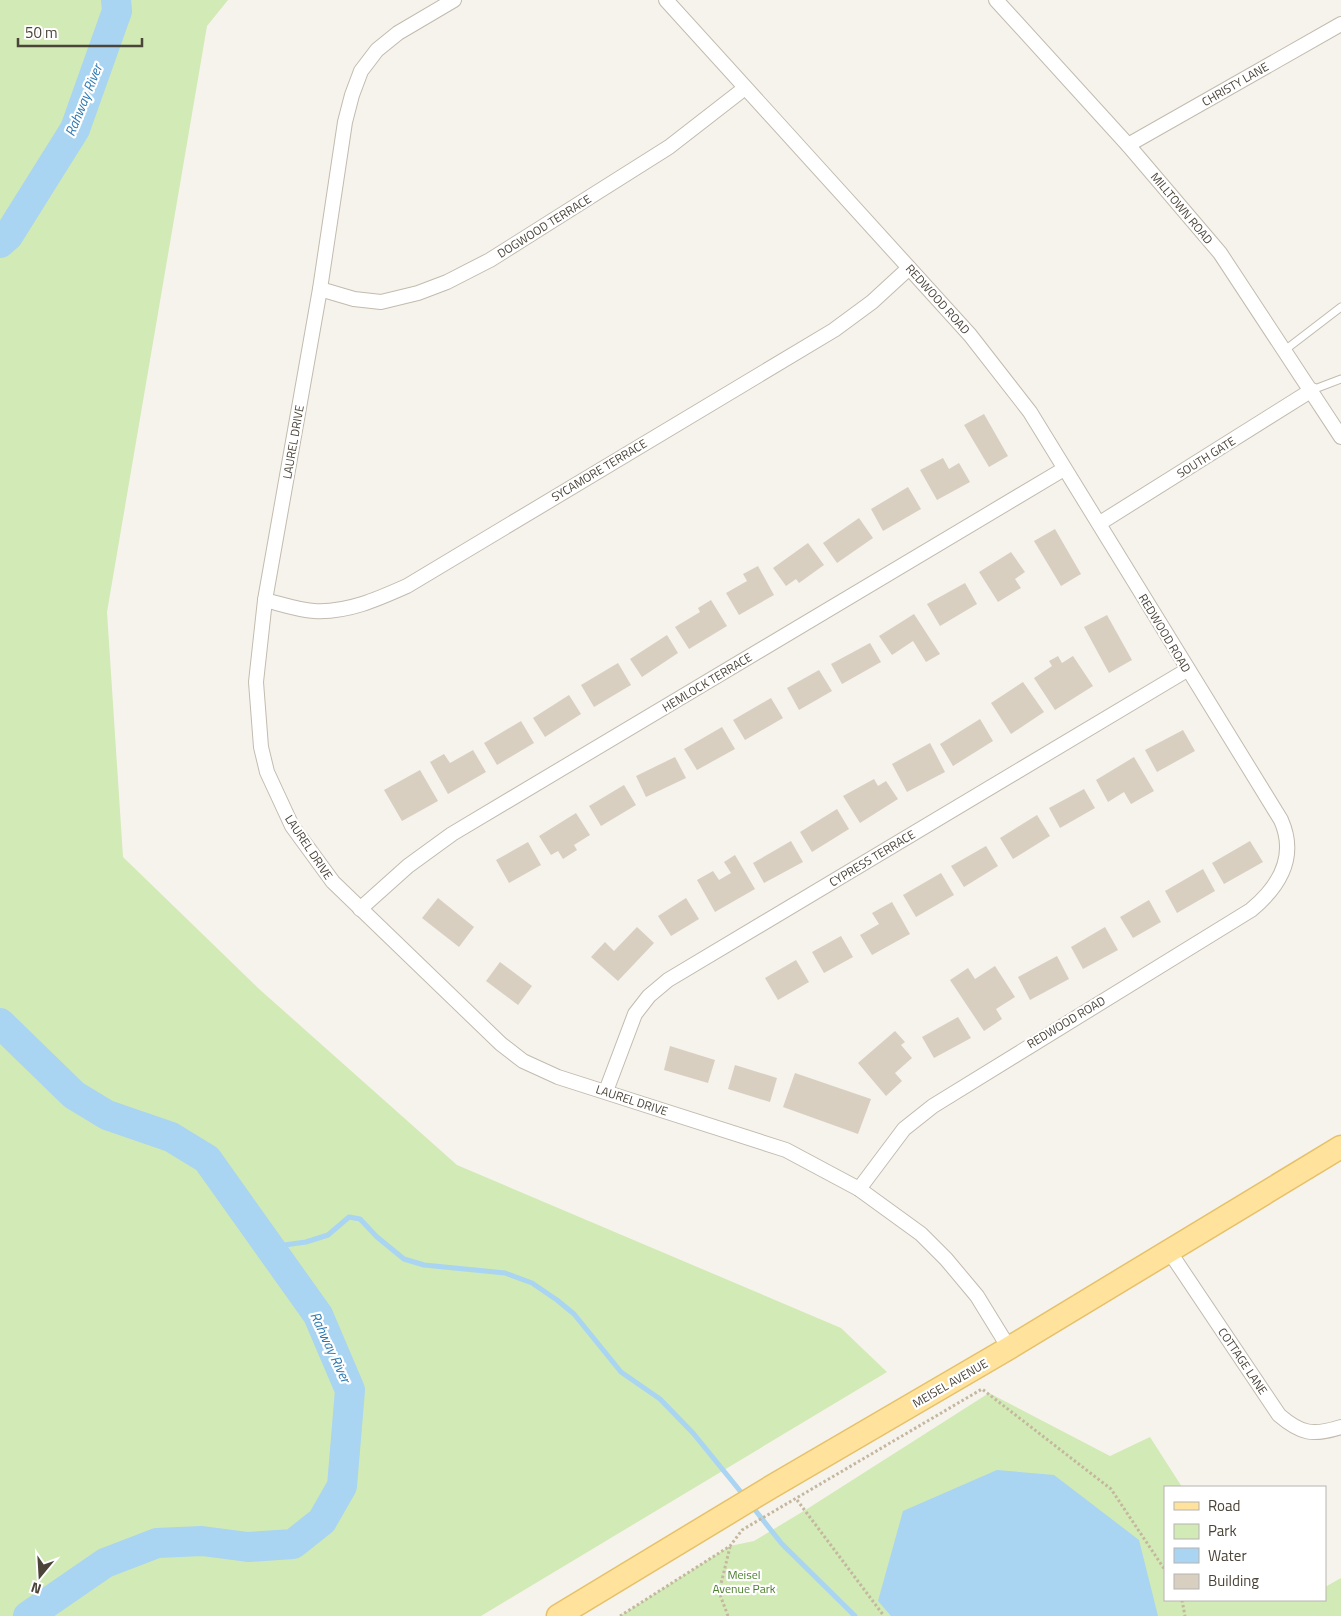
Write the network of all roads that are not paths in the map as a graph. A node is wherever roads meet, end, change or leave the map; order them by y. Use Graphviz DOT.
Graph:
graph roads {
  1 [pos="454,0"];
  2 [pos="666,0"];
  3 [pos="996,0"];
  4 [pos="1341,24"];
  5 [pos="745,88"];
  6 [pos="1128,145"];
  7 [pos="909,268"];
  8 [pos="320,289"];
  9 [pos="1341,307"];
  10 [pos="1285,350"];
  11 [pos="1341,379"];
  12 [pos="1312,390"];
  13 [pos="1341,438"];
  14 [pos="1064,469"];
  15 [pos="1100,523"];
  16 [pos="265,600"];
  17 [pos="1187,670"];
  18 [pos="360,909"];
  19 [pos="606,1091"];
  20 [pos="1341,1147"];
  21 [pos="859,1189"];
  22 [pos="1169,1251"];
  23 [pos="1010,1348"];
  24 [pos="1341,1427"];
  25 [pos="558,1616"];
  1 -- 8 [label="street, LAUREL DRIVE"];
  2 -- 5 [label="street, REDWOOD ROAD"];
  3 -- 6 [label="street, MILLTOWN ROAD"];
  4 -- 6 [label="street, CHRISTY LANE"];
  5 -- 7 [label="street, REDWOOD ROAD"];
  5 -- 8 [label="street, DOGWOOD TERRACE"];
  6 -- 10 [label="street, MILLTOWN ROAD"];
  7 -- 14 [label="street, REDWOOD ROAD"];
  7 -- 16 [label="street, SYCAMORE TERRACE"];
  8 -- 16 [label="street, LAUREL DRIVE"];
  9 -- 10 [label="lane"];
  10 -- 12 [label="street, MILLTOWN ROAD"];
  11 -- 12 [label="lane"];
  12 -- 13 [label="street, MILLTOWN ROAD"];
  12 -- 15 [label="street, SOUTH GATE"];
  14 -- 15 [label="street, REDWOOD ROAD"];
  14 -- 18 [label="street, HEMLOCK TERRACE"];
  15 -- 17 [label="street, REDWOOD ROAD"];
  16 -- 18 [label="street, LAUREL DRIVE"];
  17 -- 19 [label="street, CYPRESS TERRACE"];
  17 -- 21 [label="street, REDWOOD ROAD"];
  18 -- 19 [label="street, LAUREL DRIVE"];
  19 -- 21 [label="street, LAUREL DRIVE"];
  20 -- 22 [label="main road, MEISEL AVENUE"];
  21 -- 23 [label="street, LAUREL DRIVE"];
  22 -- 23 [label="main road, MEISEL AVENUE"];
  22 -- 24 [label="street, COTTAGE LANE"];
  23 -- 25 [label="main road, MEISEL AVENUE"];
}
